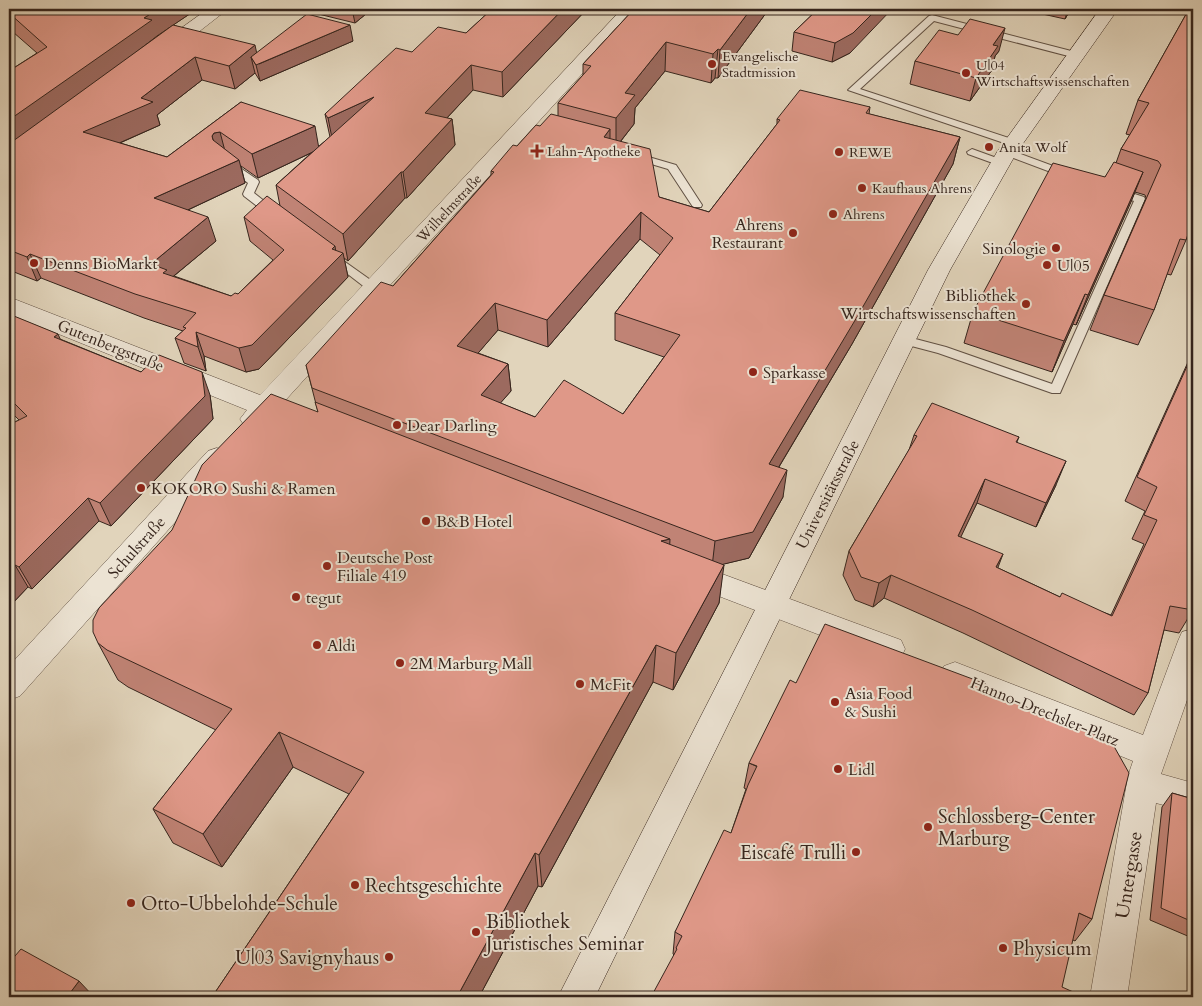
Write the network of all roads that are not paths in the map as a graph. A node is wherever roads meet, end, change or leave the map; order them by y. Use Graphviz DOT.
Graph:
graph roads {
  1 [pos="219,9"];
  2 [pos="632,9"];
  3 [pos="1109,9"];
  4 [pos="1076,55"];
  5 [pos="149,60"];
  6 [pos="621,152"];
  7 [pos="972,152"];
  8 [pos="1007,153"];
  9 [pos="225,160"];
  10 [pos="1084,180"];
  11 [pos="1103,186"];
  12 [pos="697,205"];
  13 [pos="287,223"];
  14 [pos="318,247"];
  15 [pos="374,289"];
  16 [pos="9,305"];
  17 [pos="904,340"];
  18 [pos="264,407"];
  19 [pos="314,425"];
  20 [pos="665,563"];
  21 [pos="772,604"];
  22 [pos="1193,641"];
  23 [pos="9,687"];
  24 [pos="1147,769"];
  25 [pos="1193,798"];
  26 [pos="576,997"];
  27 [pos="1108,997"];
  1 -- 5 [label="street"];
  2 -- 15 [label="street, Wilhelmstraße"];
  3 -- 4 [label="street, Universitätsstraße"];
  4 -- 8 [label="street, Universitätsstraße"];
  4 -- 8 [label="lane"];
  6 -- 12 [label="lane"];
  7 -- 8 [label="lane"];
  8 -- 10 [label="lane"];
  8 -- 17 [label="street, Universitätsstraße"];
  9 -- 13 [label="lane"];
  11 -- 17 [label="lane"];
  14 -- 15 [label="lane"];
  15 -- 18 [label="street, Wilhelmstraße"];
  16 -- 18 [label="street, Gutenbergstraße"];
  17 -- 21 [label="street, Universitätsstraße"];
  18 -- 19 [label="street, Gutenbergstraße"];
  18 -- 23 [label="street, Schulstraße"];
  20 -- 21 [label="street"];
  21 -- 24 [label="street, Hanno-Drechsler-Platz"];
  21 -- 26 [label="street, Universitätsstraße"];
  22 -- 24 [label="street, Untergasse"];
  24 -- 25 [label="street, Hanno-Drechsler-Platz"];
  24 -- 27 [label="street, Untergasse"];
}
